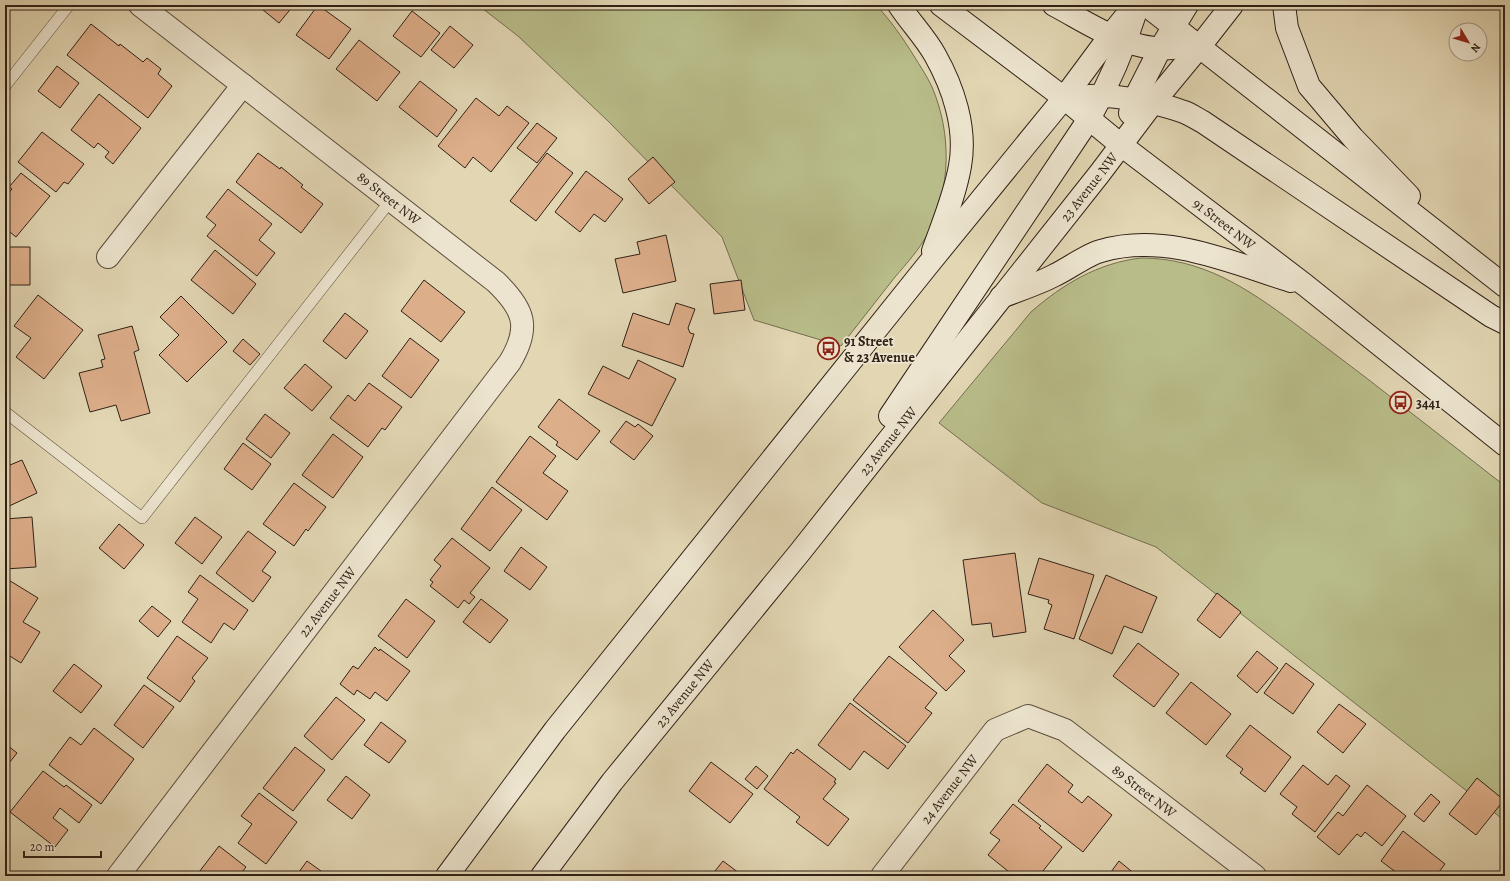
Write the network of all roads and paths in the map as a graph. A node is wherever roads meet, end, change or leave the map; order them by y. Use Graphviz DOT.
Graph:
graph roads {
  1 [pos="69,5"];
  2 [pos="140,5"];
  3 [pos="899,5"];
  4 [pos="941,5"];
  5 [pos="1054,5"];
  6 [pos="1137,5"];
  7 [pos="1146,5"];
  8 [pos="1187,5"];
  9 [pos="1232,5"];
  10 [pos="1284,5"];
  11 [pos="1175,27"];
  12 [pos="1118,39"];
  13 [pos="1200,46"];
  14 [pos="1160,49"];
  15 [pos="243,85"];
  16 [pos="5,86"];
  17 [pos="1103,95"];
  18 [pos="1064,98"];
  19 [pos="1143,102"];
  20 [pos="1089,119"];
  21 [pos="1121,146"];
  22 [pos="392,200"];
  23 [pos="1467,256"];
  24 [pos="108,257"];
  25 [pos="927,266"];
  26 [pos="1305,285"];
  27 [pos="1505,286"];
  28 [pos="1000,298"];
  29 [pos="522,321"];
  30 [pos="1505,324"];
  31 [pos="5,412"];
  32 [pos="1505,445"];
  33 [pos="800,552"];
  34 [pos="1028,716"];
  35 [pos="118,876"];
  36 [pos="446,876"];
  37 [pos="542,876"];
  38 [pos="882,876"];
  39 [pos="1255,876"];
  1 -- 16 [label="lane"];
  2 -- 15 [label="main road, 89 Street NW"];
  3 -- 25 [label="main road"];
  4 -- 18 [label="main road, 91 Street NW"];
  5 -- 12 [label="main road"];
  6 -- 12 [label="main road"];
  7 -- 11 [label="main road"];
  8 -- 11 [label="main road"];
  9 -- 13 [label="main road"];
  10 -- 23 [label="main road"];
  11 -- 13 [label="main road"];
  11 -- 14 [label="main road"];
  12 -- 14 [label="main road"];
  12 -- 17 [label="main road"];
  12 -- 18 [label="main road"];
  13 -- 14 [label="main road"];
  13 -- 19 [label="main road"];
  13 -- 23 [label="main road"];
  14 -- 19 [label="main road"];
  15 -- 22 [label="main road, 89 Street NW"];
  15 -- 24 [label="main road"];
  17 -- 18 [label="main road"];
  17 -- 19 [label="main road"];
  17 -- 20 [label="main road"];
  18 -- 20 [label="main road, 91 Street NW"];
  18 -- 25 [label="main road"];
  19 -- 21 [label="main road"];
  19 -- 30 [label="main road"];
  20 -- 21 [label="main road, 91 Street NW"];
  20 -- 33 [label="main road"];
  21 -- 26 [label="main road, 91 Street NW"];
  21 -- 28 [label="main road, 23 Avenue NW"];
  22 -- 29 [label="main road, 89 Street NW"];
  22 -- 31 [label="lane"];
  23 -- 27 [label="main road"];
  25 -- 36 [label="main road"];
  26 -- 28 [label="main road"];
  26 -- 32 [label="main road, 91 Street NW"];
  28 -- 33 [label="main road, 23 Avenue NW"];
  29 -- 35 [label="main road, 22 Avenue NW"];
  33 -- 37 [label="main road, 23 Avenue NW"];
  34 -- 38 [label="main road, 24 Avenue NW"];
  34 -- 39 [label="main road, 89 Street NW"];
}
